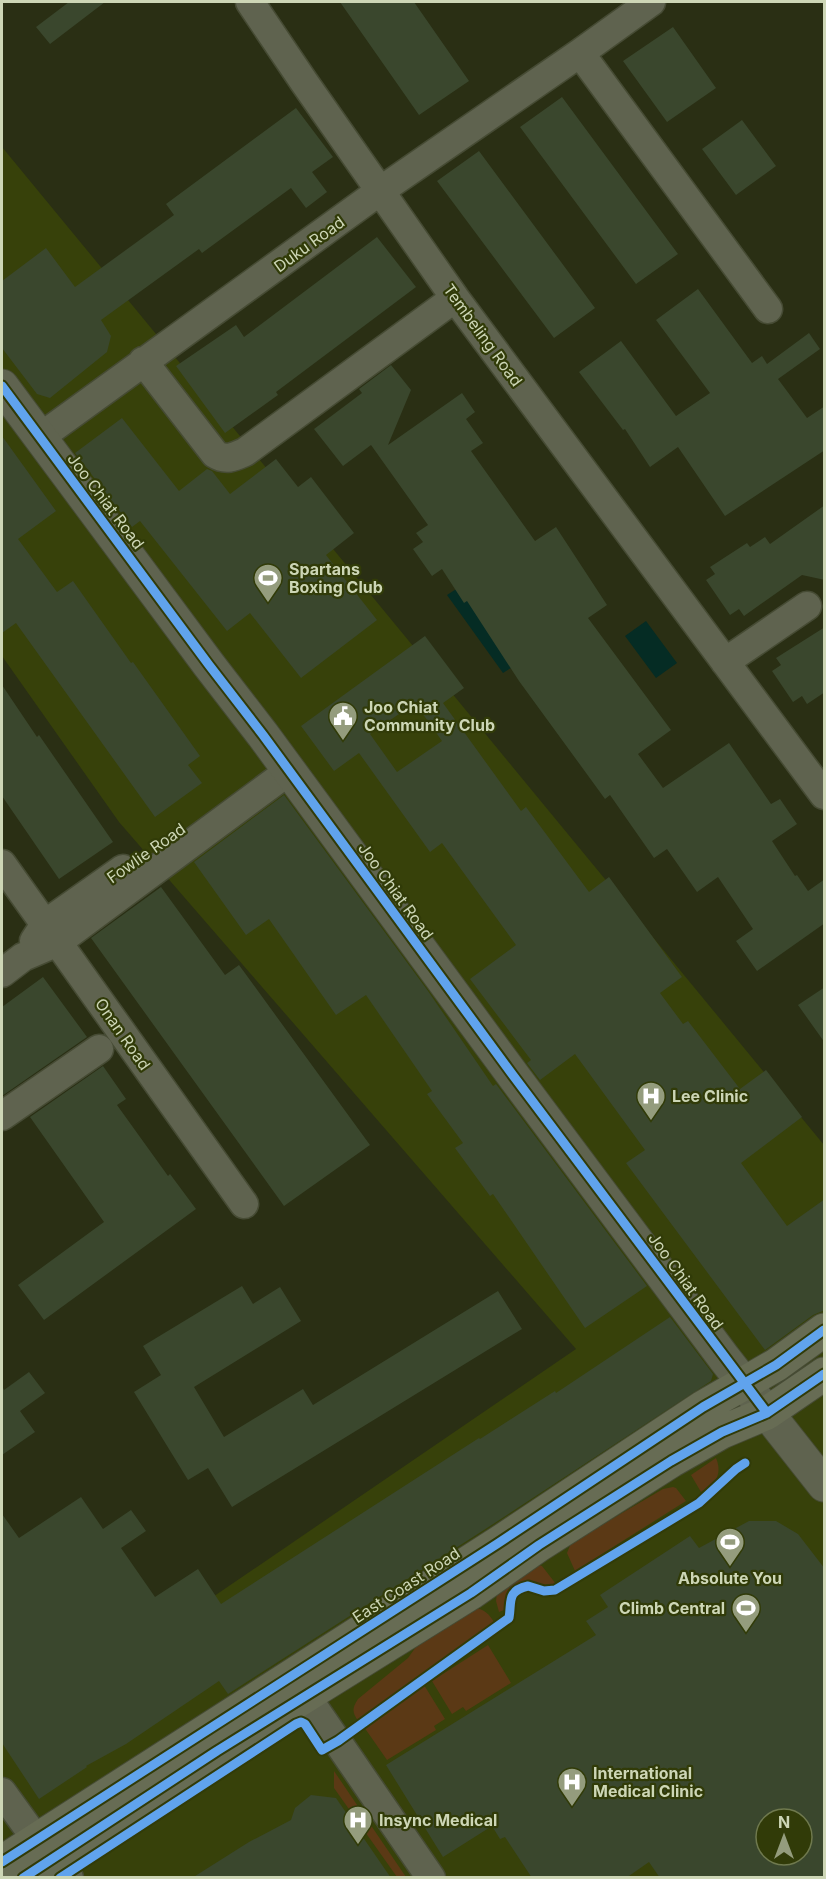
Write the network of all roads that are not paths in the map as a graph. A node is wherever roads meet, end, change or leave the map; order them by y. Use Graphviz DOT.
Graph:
graph roads {
  1 [pos="651,2"];
  2 [pos="263,6"];
  3 [pos="580,53"];
  4 [pos="380,191"];
  5 [pos="455,297"];
  6 [pos="768,309"];
  7 [pos="143,361"];
  8 [pos="2,386"];
  9 [pos="39,438"];
  10 [pos="807,606"];
  11 [pos="725,662"];
  12 [pos="285,765"];
  13 [pos="825,795"];
  14 [pos="2,864"];
  15 [pos="51,933"];
  16 [pos="12,965"];
  17 [pos="99,1049"];
  18 [pos="2,1116"];
  19 [pos="244,1204"];
  20 [pos="825,1330"];
  21 [pos="825,1374"];
  22 [pos="745,1384"];
  23 [pos="767,1413"];
  24 [pos="825,1485"];
  25 [pos="306,1696"];
  26 [pos="2,1792"];
  27 [pos="2,1862"];
  28 [pos="45,1865"];
  29 [pos="431,1878"];
  1 -- 3 [label="street, Duku Road"];
  2 -- 4 [label="street, Tembeling Road"];
  3 -- 4 [label="street, Duku Road"];
  3 -- 6 [label="street"];
  4 -- 5 [label="street, Tembeling Road"];
  4 -- 7 [label="street, Duku Road"];
  5 -- 7 [label="street"];
  5 -- 11 [label="street, Tembeling Road"];
  7 -- 9 [label="street, Duku Road"];
  8 -- 9 [label="street, Joo Chiat Road"];
  9 -- 12 [label="street, Joo Chiat Road"];
  10 -- 11 [label="street"];
  11 -- 13 [label="street, Tembeling Road"];
  12 -- 15 [label="street, Fowlie Road"];
  12 -- 22 [label="street, Joo Chiat Road"];
  14 -- 15 [label="street, Onan Road"];
  15 -- 16 [label="street, Fowlie Road"];
  15 -- 19 [label="street, Onan Road"];
  17 -- 18 [label="street"];
  20 -- 22 [label="main road, East Coast Road"];
  21 -- 23 [label="main road, East Coast Road"];
  22 -- 23 [label="street, Joo Chiat Road"];
  22 -- 28 [label="main road, East Coast Road"];
  23 -- 24 [label="street, Joo Chiat Road"];
  23 -- 25 [label="main road, East Coast Road"];
  25 -- 28 [label="main road, East Coast Road"];
  25 -- 29 [label="street"];
  26 -- 28 [label="street"];
  27 -- 28 [label="main road, East Coast Road"];
}
